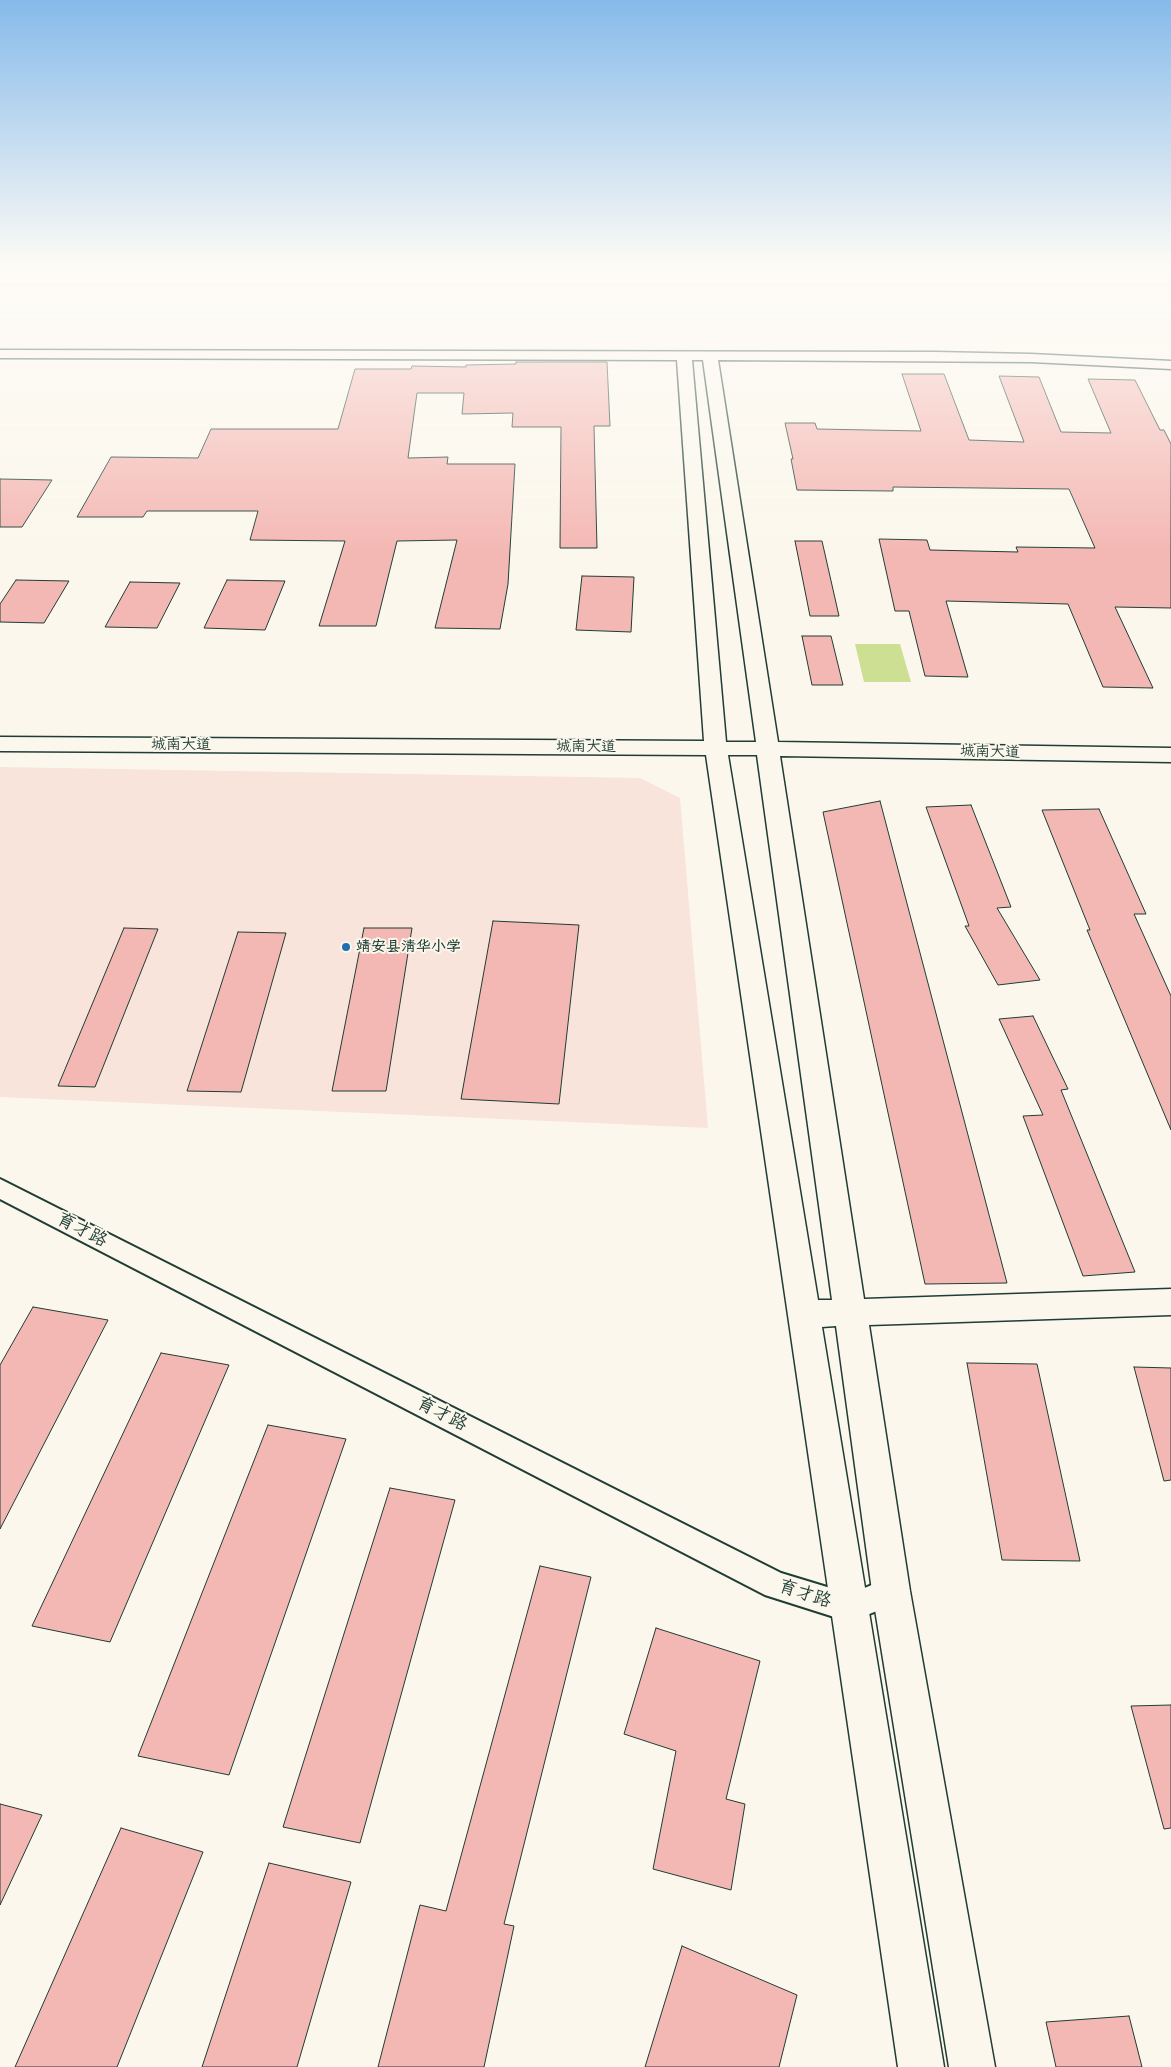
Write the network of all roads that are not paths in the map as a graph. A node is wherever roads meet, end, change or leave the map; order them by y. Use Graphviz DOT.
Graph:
graph roads {
  1 [pos="697,359"];
  2 [pos="698,359"];
  3 [pos="1049,359"];
  4 [pos="1060,359"];
  5 [pos="1171,365"];
  6 [pos="1171,379"];
  7 [pos="0,729"];
  8 [pos="715,740"];
  9 [pos="1171,740"];
  10 [pos="767,741"];
  11 [pos="0,744"];
  12 [pos="1171,756"];
  13 [pos="0,1188"];
  14 [pos="1171,1302"];
  15 [pos="850,1313"];
  16 [pos="804,1314"];
  17 [pos="891,1591"];
  18 [pos="850,1608"];
  19 [pos="922,2067"];
  20 [pos="972,2067"];
  1 -- 8 [label="main road"];
  2 -- 10 [label="main road"];
  3 -- 6 [label="main road"];
  4 -- 5 [label="main road"];
  7 -- 8 [label="main road, 城南大道"];
  8 -- 10 [label="main road, 城南大道"];
  8 -- 11 [label="main road, 城南大道"];
  8 -- 16 [label="main road"];
  9 -- 10 [label="main road, 城南大道"];
  10 -- 12 [label="main road, 城南大道"];
  10 -- 15 [label="main road"];
  13 -- 18 [label="street, 育才路"];
  14 -- 15 [label="main road"];
  15 -- 16 [label="main road"];
  15 -- 17 [label="main road"];
  16 -- 18 [label="main road"];
  17 -- 18 [label="street, 育才路"];
  17 -- 20 [label="main road"];
  18 -- 19 [label="main road"];
}
